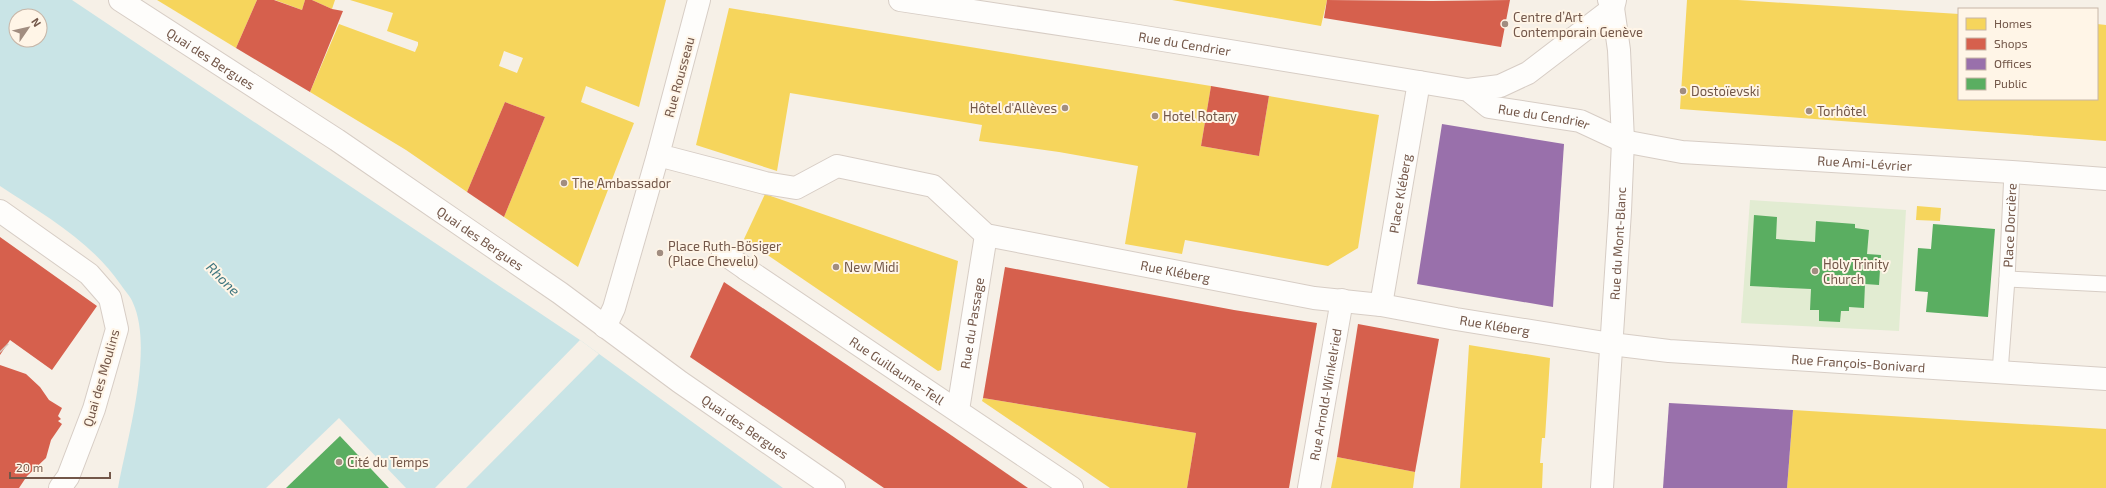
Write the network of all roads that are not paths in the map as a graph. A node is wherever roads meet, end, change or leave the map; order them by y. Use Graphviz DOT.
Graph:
graph roads {
  1 [pos="120,0"];
  2 [pos="699,0"];
  3 [pos="900,0"];
  4 [pos="1612,3"];
  5 [pos="1419,82"];
  6 [pos="1468,90"];
  7 [pos="1623,142"];
  8 [pos="658,155"];
  9 [pos="2012,172"];
  10 [pos="2106,180"];
  11 [pos="0,210"];
  12 [pos="986,235"];
  13 [pos="723,253"];
  14 [pos="2007,279"];
  15 [pos="2106,284"];
  16 [pos="1342,300"];
  17 [pos="1381,305"];
  18 [pos="605,327"];
  19 [pos="1611,344"];
  20 [pos="2000,372"];
  21 [pos="2106,379"];
  22 [pos="958,410"];
  23 [pos="64,482"];
  24 [pos="834,488"];
  25 [pos="1072,488"];
  26 [pos="1309,488"];
  27 [pos="1602,488"];
  1 -- 18 [label="street, Quai des Bergues"];
  2 -- 8 [label="street, Rue Rousseau"];
  3 -- 5 [label="street, Rue du Cendrier"];
  4 -- 6 [label="street, Rue du Cendrier"];
  4 -- 7 [label="street, Rue du Mont-Blanc"];
  5 -- 6 [label="street, Rue du Cendrier"];
  5 -- 17 [label="street, Place Kléberg"];
  6 -- 7 [label="street, Rue du Cendrier"];
  7 -- 9 [label="street, Rue Ami-Lévrier"];
  7 -- 19 [label="street, Rue du Mont-Blanc"];
  8 -- 12 [label="street"];
  8 -- 18 [label="street"];
  9 -- 10 [label="street, Rue Ami-Lévrier"];
  9 -- 14 [label="lane, Place Dorcière"];
  11 -- 23 [label="street, Quai des Moulins"];
  12 -- 16 [label="street, Rue Kléberg"];
  12 -- 22 [label="street, Rue du Passage"];
  13 -- 22 [label="street, Rue Guillaume-Tell"];
  14 -- 15 [label="lane, Place Dorcière"];
  14 -- 20 [label="lane, Place Dorcière"];
  16 -- 17 [label="street, Rue Kléberg"];
  16 -- 26 [label="street, Rue Arnold-Winkelried"];
  17 -- 19 [label="street, Rue Kléberg"];
  18 -- 24 [label="street, Quai des Bergues"];
  19 -- 20 [label="street, Rue François-Bonivard"];
  19 -- 27 [label="street, Rue du Mont-Blanc"];
  20 -- 21 [label="street, Rue François-Bonivard"];
  22 -- 25 [label="street, Rue Guillaume-Tell"];
}
